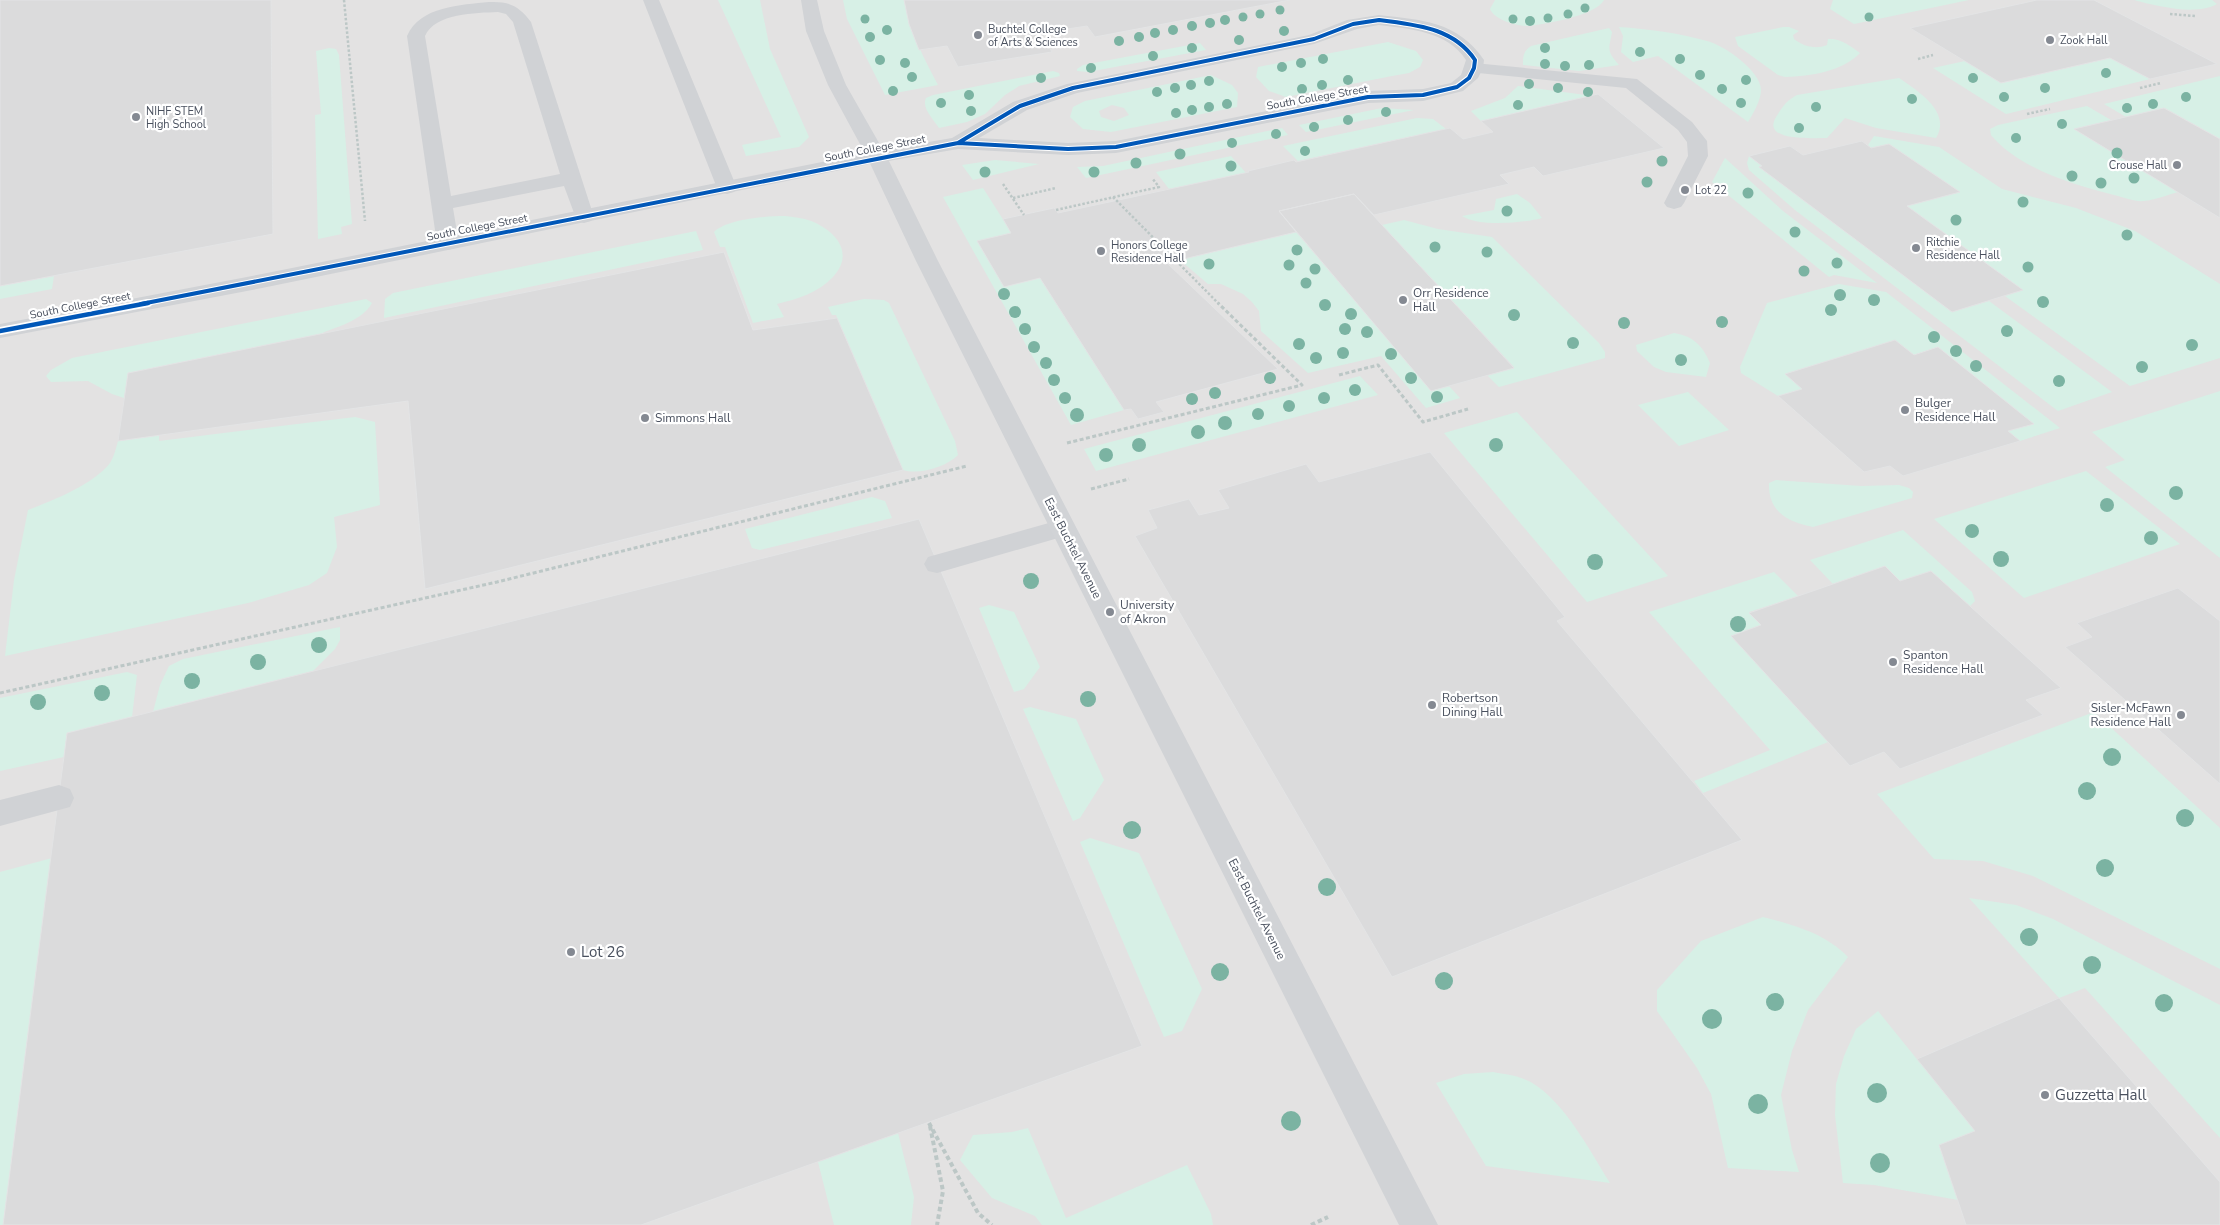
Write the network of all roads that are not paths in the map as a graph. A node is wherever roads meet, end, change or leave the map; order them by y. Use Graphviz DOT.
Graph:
graph roads {
  1 [pos="651,0"];
  2 [pos="809,0"];
  3 [pos="1474,68"];
  4 [pos="958,143"];
  5 [pos="877,157"];
  6 [pos="572,178"];
  7 [pos="727,188"];
  8 [pos="1674,203"];
  9 [pos="441,204"];
  10 [pos="584,217"];
  11 [pos="448,244"];
  12 [pos="0,331"];
  13 [pos="1063,528"];
  14 [pos="938,564"];
  15 [pos="59,798"];
  16 [pos="0,813"];
  17 [pos="1419,1225"];
  1 -- 7 [label="street"];
  2 -- 5 [label="main road, East Buchtel Avenue"];
  3 -- 4 [label="street, South College Street"];
  3 -- 4 [label="street, South College Street"];
  3 -- 8 [label="street"];
  4 -- 5 [label="street, South College Street"];
  5 -- 7 [label="street, South College Street"];
  5 -- 13 [label="main road, East Buchtel Avenue"];
  6 -- 9 [label="street"];
  6 -- 9 [label="street"];
  6 -- 10 [label="street"];
  7 -- 10 [label="street, South College Street"];
  9 -- 11 [label="street"];
  10 -- 11 [label="street, South College Street"];
  11 -- 12 [label="street, South College Street"];
  13 -- 14 [label="street"];
  13 -- 17 [label="main road, East Buchtel Avenue"];
  15 -- 16 [label="street"];
}
